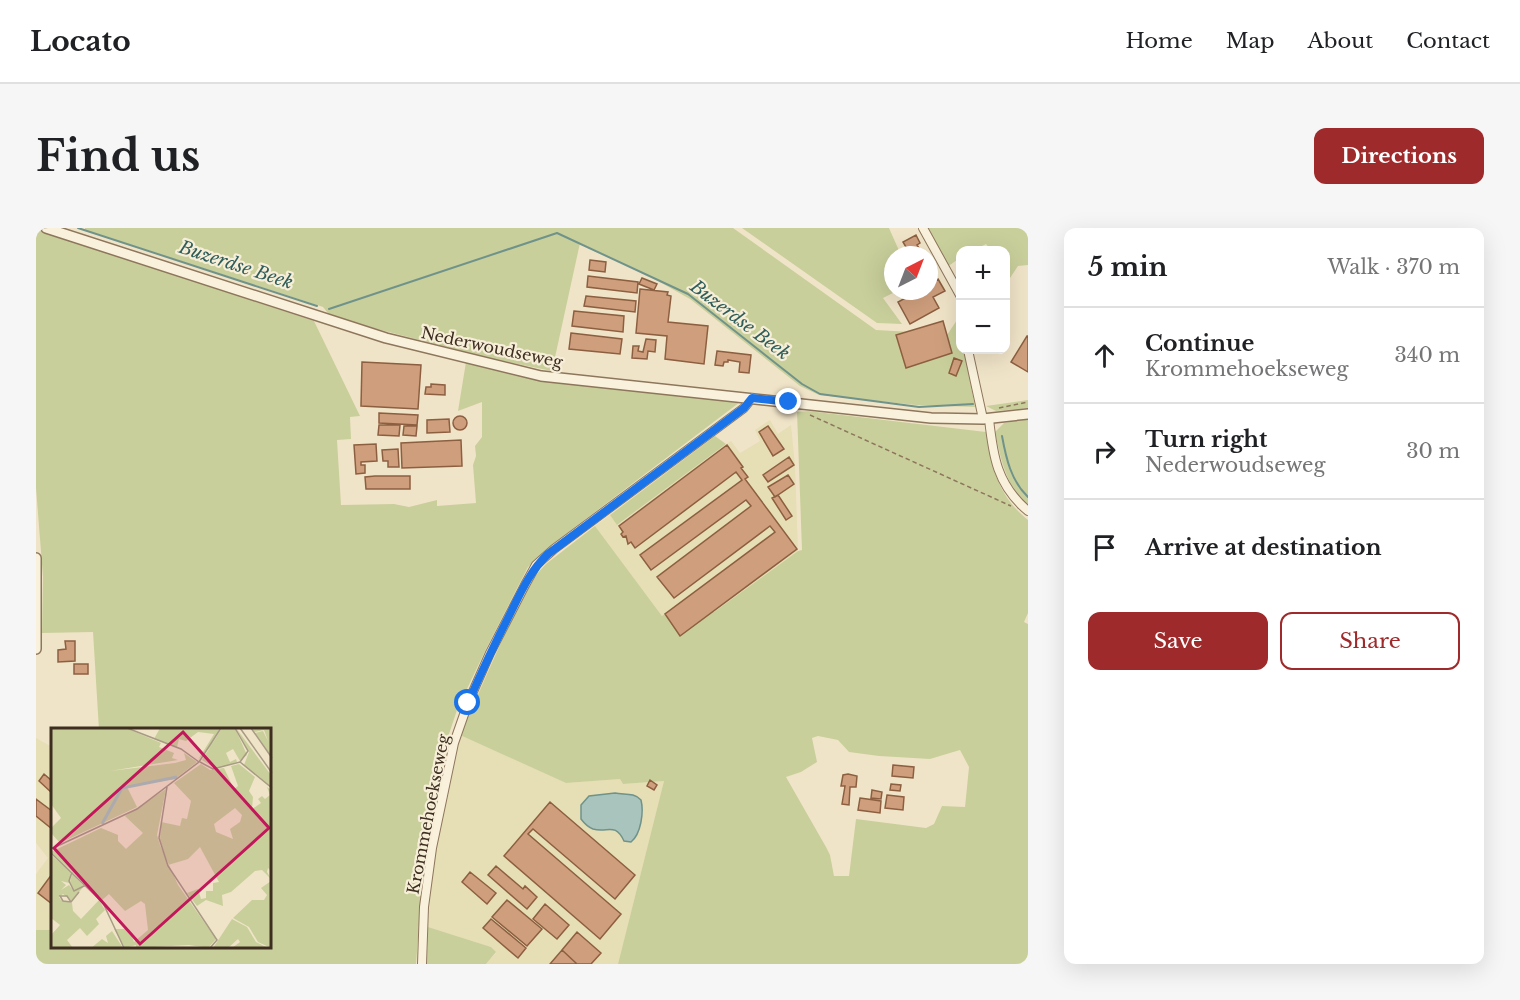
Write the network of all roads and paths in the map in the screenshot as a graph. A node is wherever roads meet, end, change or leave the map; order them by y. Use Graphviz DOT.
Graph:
graph roads {
  1 [pos="46,228"];
  2 [pos="923,228"];
  3 [pos="956,288"];
  4 [pos="970,354"];
  5 [pos="752,398"];
  6 [pos="805,411"];
  7 [pos="1028,414"];
  8 [pos="986,419"];
  9 [pos="1017,509"];
  10 [pos="1028,511"];
  11 [pos="36,558"];
  12 [pos="36,649"];
  13 [pos="422,964"];
  1 -- 5 [label="street, Nederwoudseweg"];
  2 -- 3 [label="street"];
  4 -- 8 [label="street"];
  5 -- 8 [label="street, Nederwoudseweg"];
  5 -- 13 [label="street, Krommehoekseweg"];
  6 -- 9 [label="path"];
  7 -- 8 [label="street, Nederwoudseweg"];
  8 -- 10 [label="street"];
  11 -- 12 [label="street"];
}
